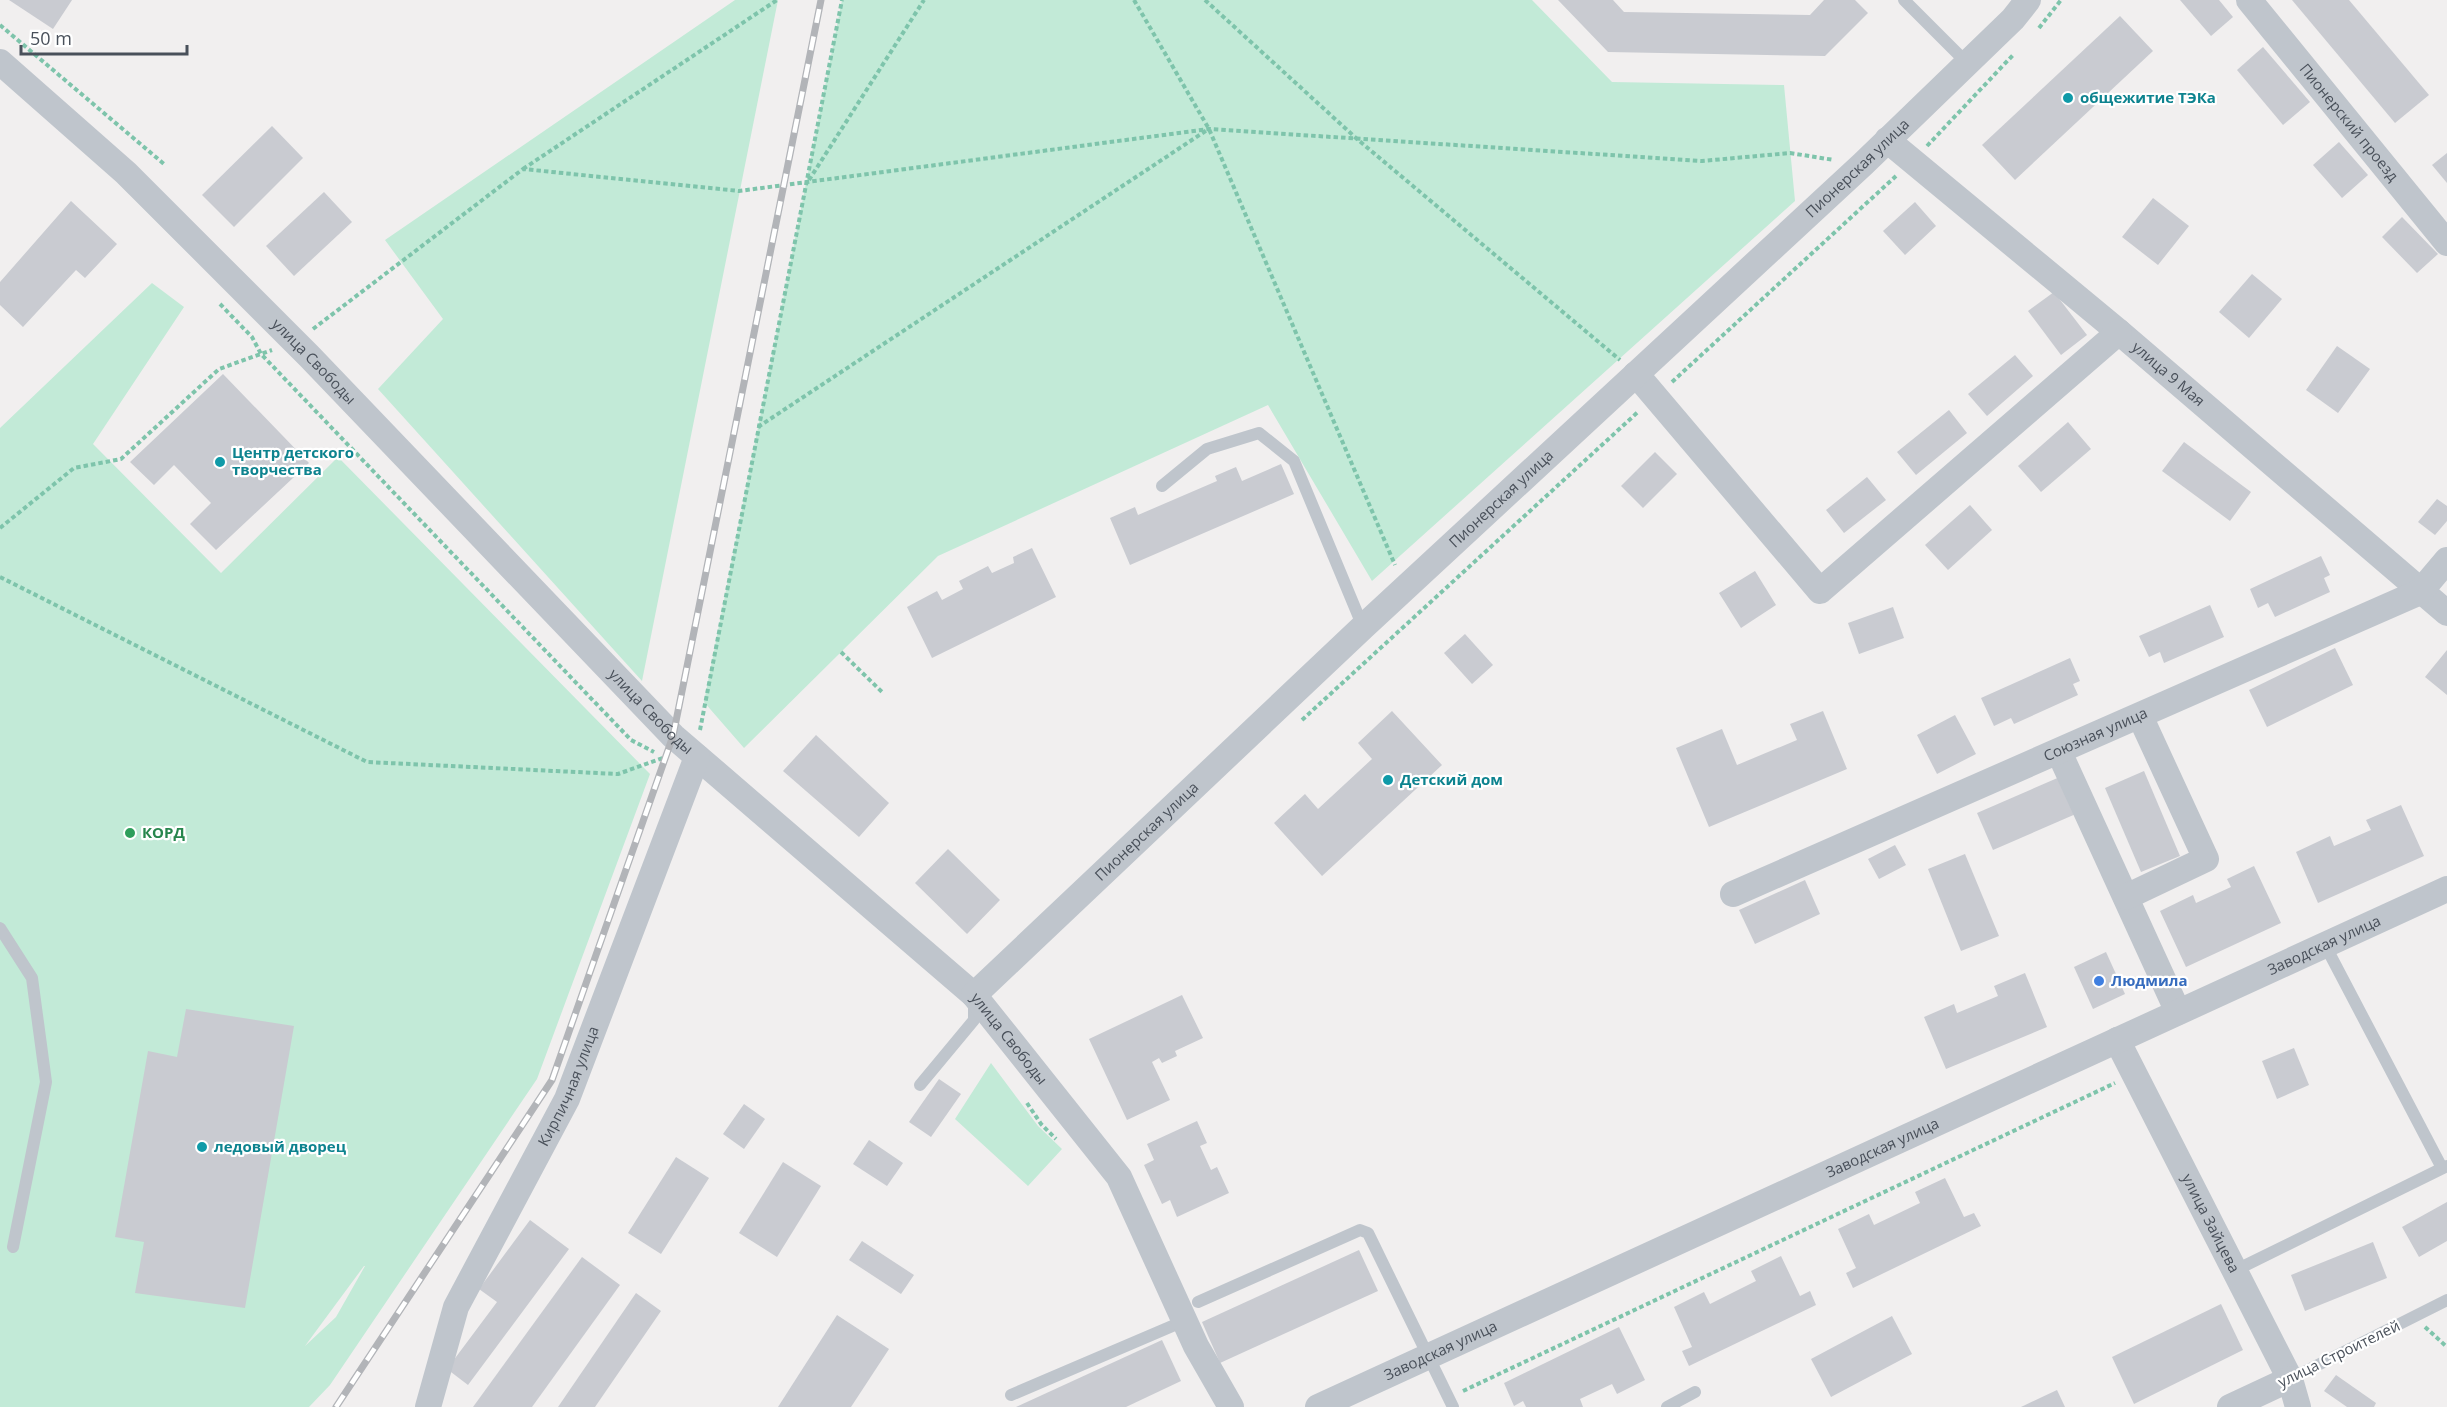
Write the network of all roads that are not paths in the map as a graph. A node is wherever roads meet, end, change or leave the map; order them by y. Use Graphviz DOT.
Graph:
graph roads {
  1 [pos="1904,0"];
  2 [pos="2028,0"];
  3 [pos="2249,0"];
  4 [pos="0,62"];
  5 [pos="1967,63"];
  6 [pos="1887,140"];
  7 [pos="2447,243"];
  8 [pos="2119,332"];
  9 [pos="1636,374"];
  10 [pos="1162,486"];
  11 [pos="2447,560"];
  12 [pos="2420,592"];
  13 [pos="2447,613"];
  14 [pos="1363,627"];
  15 [pos="2140,716"];
  16 [pos="2059,752"];
  17 [pos="697,757"];
  18 [pos="2447,889"];
  19 [pos="1733,894"];
  20 [pos="2126,897"];
  21 [pos="0,928"];
  22 [pos="2325,945"];
  23 [pos="974,995"];
  24 [pos="2178,1012"];
  25 [pos="2117,1040"];
  26 [pos="920,1085"];
  27 [pos="2444,1167"];
  28 [pos="13,1247"];
  29 [pos="2234,1271"];
  30 [pos="2447,1300"];
  31 [pos="1191,1312"];
  32 [pos="1428,1356"];
  33 [pos="2290,1379"];
  34 [pos="1695,1392"];
  35 [pos="1011,1395"];
  36 [pos="1450,1403"];
  37 [pos="428,1407"];
  38 [pos="1231,1407"];
  39 [pos="1318,1407"];
  40 [pos="1666,1407"];
  41 [pos="2230,1407"];
  42 [pos="2298,1407"];
  1 -- 5 [label="lane"];
  2 -- 5 [label="street, Пионерская улица"];
  3 -- 7 [label="street, Пионерский проезд"];
  4 -- 17 [label="street, улица Свободы"];
  5 -- 6 [label="street, Пионерская улица"];
  6 -- 8 [label="street, улица 9 Мая"];
  6 -- 9 [label="street, Пионерская улица"];
  8 -- 9 [label="street"];
  8 -- 12 [label="street, улица 9 Мая"];
  9 -- 14 [label="street, Пионерская улица"];
  10 -- 14 [label="lane"];
  11 -- 12 [label="street, Союзная улица"];
  12 -- 13 [label="street, улица 9 Мая"];
  12 -- 15 [label="street, Союзная улица"];
  14 -- 23 [label="street, Пионерская улица"];
  15 -- 16 [label="street, Союзная улица"];
  15 -- 20 [label="street"];
  16 -- 19 [label="street, Союзная улица"];
  16 -- 20 [label="street"];
  17 -- 23 [label="street, улица Свободы"];
  17 -- 37 [label="street, Кирпичная улица"];
  18 -- 22 [label="street, Заводская улица"];
  20 -- 24 [label="street"];
  21 -- 28 [label="lane"];
  22 -- 24 [label="street, Заводская улица"];
  22 -- 27 [label="lane"];
  23 -- 26 [label="lane"];
  23 -- 31 [label="street, улица Свободы"];
  24 -- 25 [label="street, Заводская улица"];
  25 -- 29 [label="street, улица Зайцева"];
  25 -- 32 [label="street, Заводская улица"];
  27 -- 29 [label="lane"];
  29 -- 33 [label="street, улица Зайцева"];
  30 -- 33 [label="lane, улица Строителей"];
  31 -- 32 [label="lane"];
  31 -- 35 [label="lane"];
  31 -- 38 [label="street, улица Свободы"];
  32 -- 36 [label="lane"];
  32 -- 39 [label="street, Заводская улица"];
  33 -- 41 [label="street, улица Строителей"];
  33 -- 42 [label="street, улица Зайцева"];
  34 -- 40 [label="lane"];
}
